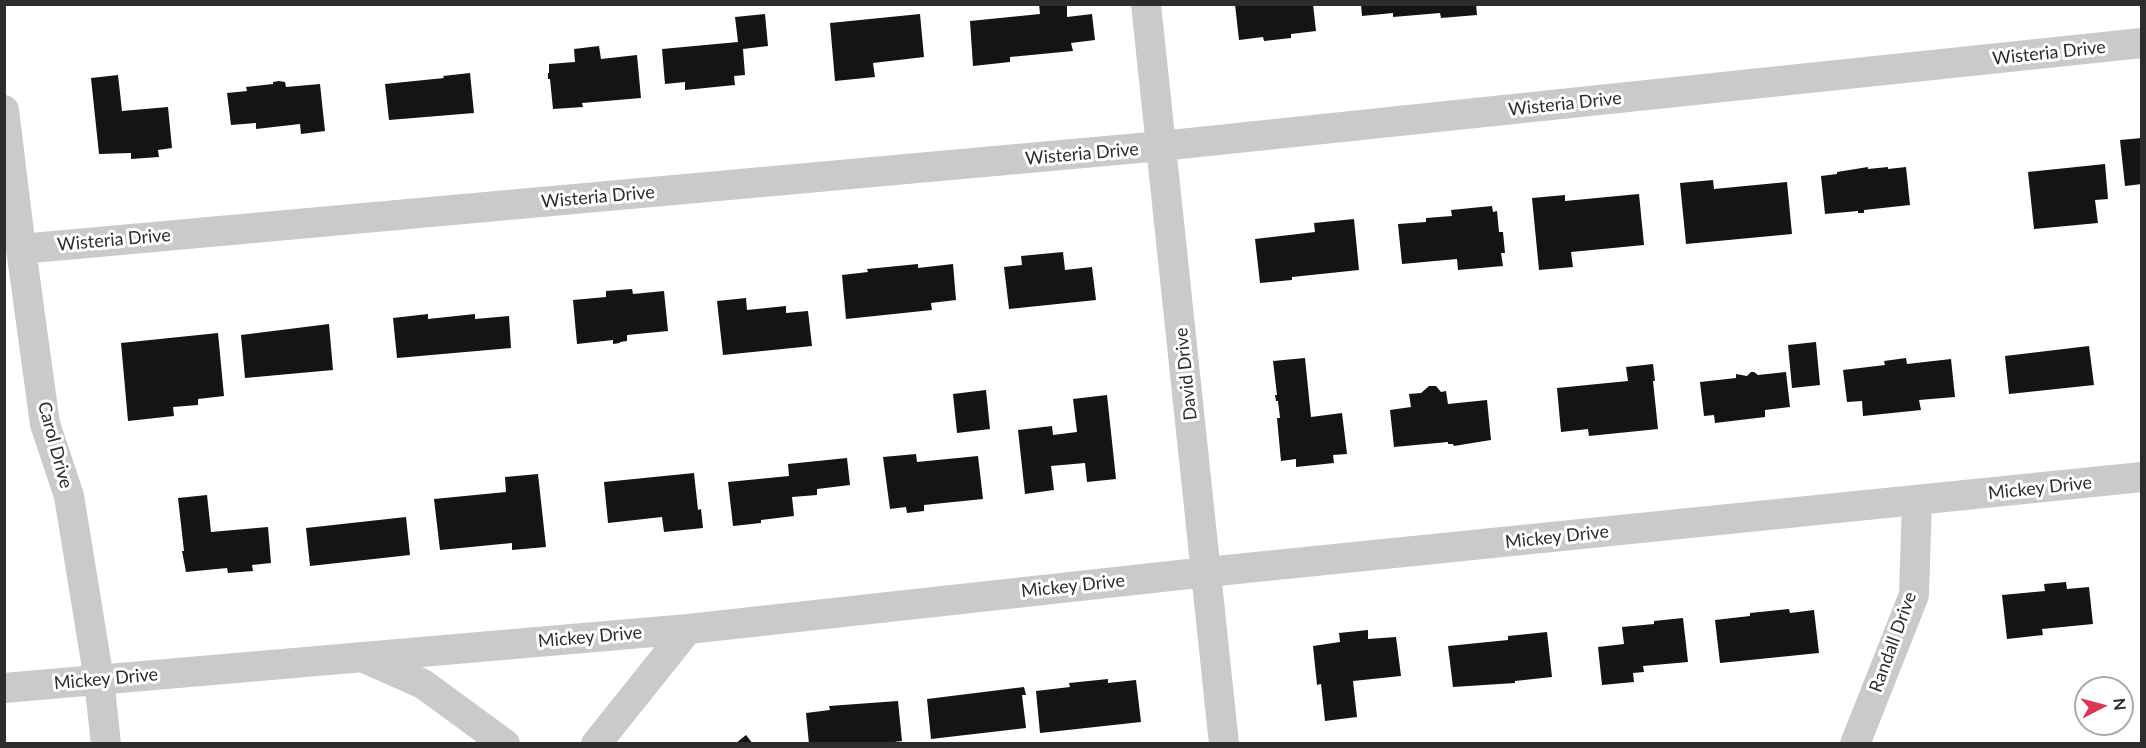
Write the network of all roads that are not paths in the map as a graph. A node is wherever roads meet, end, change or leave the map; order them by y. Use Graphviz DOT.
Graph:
graph roads {
  1 [pos="1146,4"];
  2 [pos="2142,43"];
  3 [pos="4,110"];
  4 [pos="1161,146"];
  5 [pos="21,249"];
  6 [pos="2142,477"];
  7 [pos="1917,501"];
  8 [pos="1207,572"];
  9 [pos="688,629"];
  10 [pos="360,656"];
  11 [pos="99,680"];
  12 [pos="4,688"];
  13 [pos="106,744"];
  14 [pos="506,744"];
  15 [pos="597,744"];
  16 [pos="1224,744"];
  17 [pos="1855,744"];
  1 -- 4 [label="street, David Drive"];
  2 -- 4 [label="street, Wisteria Drive"];
  3 -- 5 [label="street, Carol Drive"];
  4 -- 5 [label="street, Wisteria Drive"];
  4 -- 8 [label="street, David Drive"];
  5 -- 11 [label="street, Carol Drive"];
  6 -- 7 [label="street, Mickey Drive"];
  7 -- 8 [label="street, Mickey Drive"];
  7 -- 17 [label="street, Randall Drive"];
  8 -- 9 [label="street, Mickey Drive"];
  8 -- 16 [label="street, David Drive"];
  9 -- 10 [label="street, Mickey Drive"];
  9 -- 15 [label="street"];
  10 -- 11 [label="street, Mickey Drive"];
  10 -- 14 [label="street"];
  11 -- 12 [label="street, Mickey Drive"];
  11 -- 13 [label="street, Carol Drive"];
}
